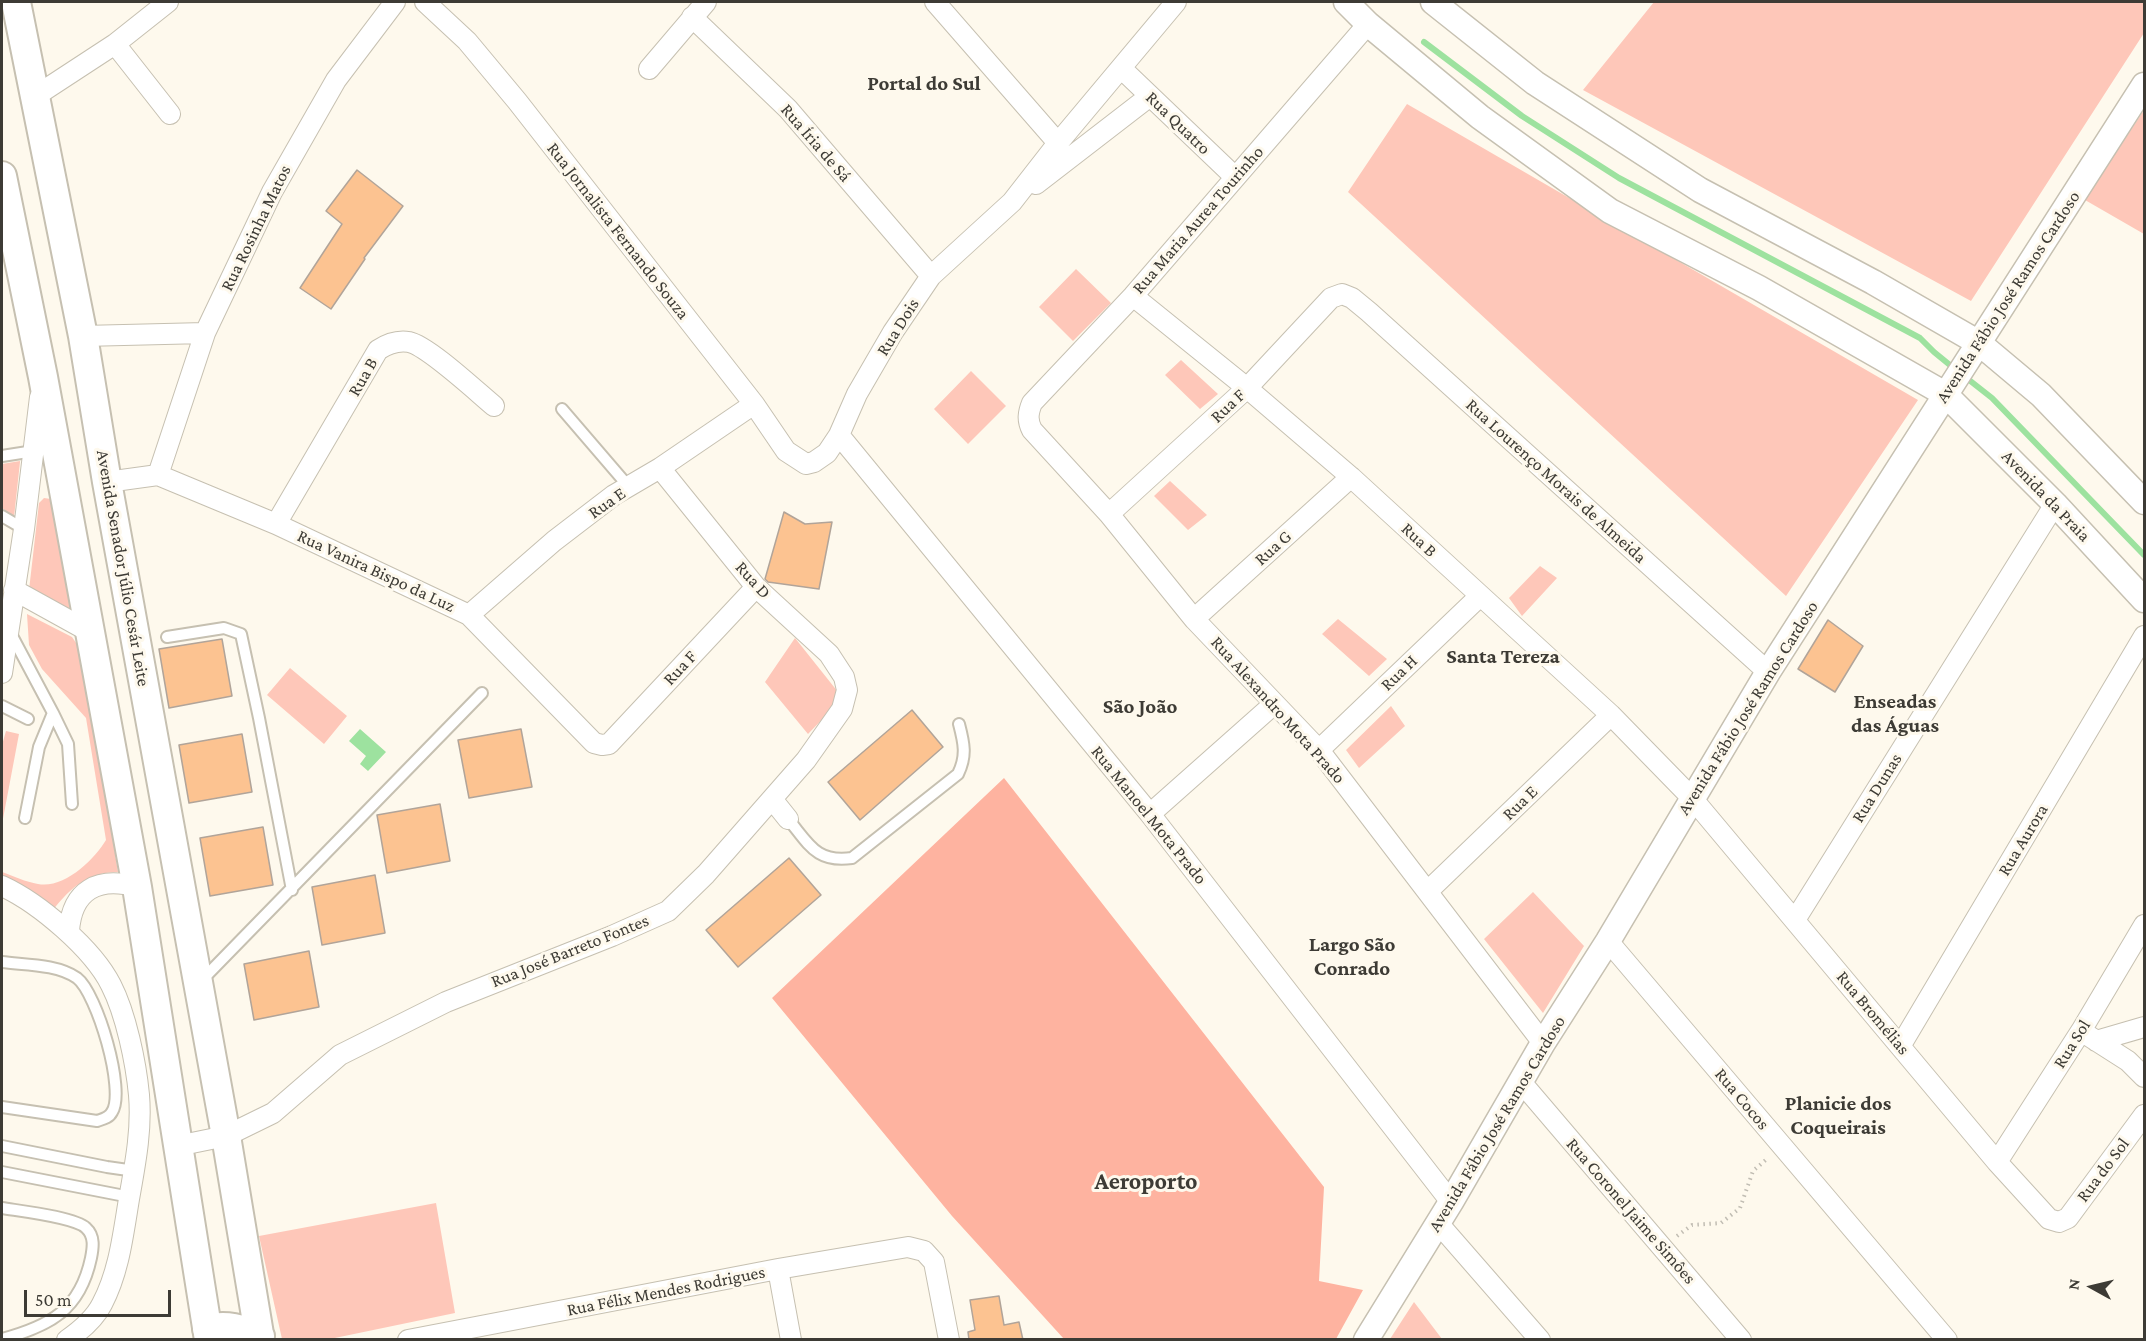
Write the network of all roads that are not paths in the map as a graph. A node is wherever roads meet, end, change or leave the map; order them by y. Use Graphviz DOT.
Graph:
graph roads {
  1 [pos="16,2"];
  2 [pos="168,2"];
  3 [pos="395,2"];
  4 [pos="425,2"];
  5 [pos="706,2"];
  6 [pos="935,2"];
  7 [pos="1346,2"];
  8 [pos="1433,2"];
  9 [pos="1166,5"];
  10 [pos="693,17"];
  11 [pos="1368,24"];
  12 [pos="115,44"];
  13 [pos="648,69"];
  14 [pos="1122,69"];
  15 [pos="2145,85"];
  16 [pos="1150,96"];
  17 [pos="34,97"];
  18 [pos="170,114"];
  19 [pos="1058,143"];
  20 [pos="2,176"];
  21 [pos="1235,177"];
  22 [pos="1012,202"];
  23 [pos="931,276"];
  24 [pos="1342,294"];
  25 [pos="1133,296"];
  26 [pos="205,333"];
  27 [pos="83,336"];
  28 [pos="1974,350"];
  29 [pos="43,377"];
  30 [pos="1247,388"];
  31 [pos="1947,391"];
  32 [pos="754,404"];
  33 [pos="494,406"];
  34 [pos="562,408"];
  35 [pos="1028,414"];
  36 [pos="839,435"];
  37 [pos="34,451"];
  38 [pos="2,456"];
  39 [pos="806,464"];
  40 [pos="660,468"];
  41 [pos="158,475"];
  42 [pos="1351,477"];
  43 [pos="107,482"];
  44 [pos="629,487"];
  45 [pos="2145,502"];
  46 [pos="2055,504"];
  47 [pos="1109,514"];
  48 [pos="2,516"];
  49 [pos="276,524"];
  50 [pos="24,529"];
  51 [pos="756,587"];
  52 [pos="14,590"];
  53 [pos="1480,596"];
  54 [pos="2145,600"];
  55 [pos="470,615"];
  56 [pos="1194,619"];
  57 [pos="9,629"];
  58 [pos="90,632"];
  59 [pos="2145,636"];
  60 [pos="167,637"];
  61 [pos="1768,672"];
  62 [pos="2,673"];
  63 [pos="848,690"];
  64 [pos="482,693"];
  65 [pos="1274,704"];
  66 [pos="2,706"];
  67 [pos="53,713"];
  68 [pos="1611,715"];
  69 [pos="28,719"];
  70 [pos="959,724"];
  71 [pos="602,746"];
  72 [pos="1318,750"];
  73 [pos="1692,798"];
  74 [pos="772,799"];
  75 [pos="72,804"];
  76 [pos="1149,814"];
  77 [pos="25,818"];
  78 [pos="788,819"];
  79 [pos="2,886"];
  80 [pos="137,887"];
  81 [pos="292,890"];
  82 [pos="1428,891"];
  83 [pos="1795,920"];
  84 [pos="2145,925"];
  85 [pos="69,931"];
  86 [pos="1608,941"];
  87 [pos="2,962"];
  88 [pos="199,983"];
  89 [pos="2145,1027"];
  90 [pos="2089,1036"];
  91 [pos="1543,1043"];
  92 [pos="1900,1045"];
  93 [pos="2145,1077"];
  94 [pos="1521,1082"];
  95 [pos="2,1107"];
  96 [pos="2145,1115"];
  97 [pos="226,1136"];
  98 [pos="2,1146"];
  99 [pos="177,1146"];
  100 [pos="1997,1162"];
  101 [pos="135,1171"];
  102 [pos="2,1172"];
  103 [pos="130,1197"];
  104 [pos="1451,1202"];
  105 [pos="2,1208"];
  106 [pos="2059,1222"];
  107 [pos="1438,1223"];
  108 [pos="778,1269"];
  109 [pos="479,1333"];
  110 [pos="208,1334"];
  111 [pos="260,1338"];
  112 [pos="2,1339"];
  113 [pos="67,1340"];
  114 [pos="408,1340"];
  115 [pos="791,1340"];
  116 [pos="949,1340"];
  117 [pos="1366,1340"];
  118 [pos="1540,1340"];
  119 [pos="1741,1340"];
  120 [pos="1947,1340"];
  1 -- 17 [label="main road, Avenida Senador Júlio Cesár Leite"];
  2 -- 12 [label="street"];
  3 -- 26 [label="street, Rua Rosinha Matos"];
  4 -- 32 [label="street, Rua Jornalista Fernando Souza"];
  5 -- 10 [label="street"];
  6 -- 19 [label="street"];
  7 -- 11 [label="street, Avenida da Praia"];
  8 -- 28 [label="street"];
  9 -- 14 [label="street, Rua Dois"];
  10 -- 13 [label="street"];
  10 -- 23 [label="street, Rua Íria de Sá"];
  11 -- 21 [label="street, Rua Maria Aurea Tourinho"];
  11 -- 31 [label="street, Avenida da Praia"];
  12 -- 17 [label="street"];
  12 -- 18 [label="street"];
  14 -- 16 [label="street, Rua Quatro"];
  14 -- 19 [label="street, Rua Dois"];
  15 -- 28 [label="street, Avenida Fábio José Ramos Cardoso"];
  16 -- 21 [label="street, Rua Quatro"];
  16 -- 22 [label="street, Rua Dois"];
  17 -- 27 [label="main road, Avenida Senador Júlio Cesár Leite"];
  19 -- 22 [label="street, Rua Dois"];
  20 -- 29 [label="main road"];
  21 -- 25 [label="street, Rua Maria Aurea Tourinho"];
  22 -- 23 [label="street, Rua Dois"];
  23 -- 36 [label="street, Rua Dois"];
  24 -- 30 [label="street, Rua F"];
  24 -- 61 [label="street, Rua Lourenço Morais de Almeida"];
  25 -- 30 [label="street, Rua B"];
  25 -- 35 [label="street, Rua Maria Aurea Tourinho"];
  26 -- 27 [label="street"];
  26 -- 41 [label="street, Rua Rosinha Matos"];
  27 -- 43 [label="main road, Avenida Senador Júlio Cesár Leite"];
  28 -- 31 [label="street, Avenida Fábio José Ramos Cardoso"];
  28 -- 45 [label="street"];
  29 -- 37 [label="street"];
  29 -- 58 [label="main road"];
  30 -- 42 [label="street, Rua B"];
  30 -- 47 [label="street, Rua F"];
  31 -- 46 [label="street, Avenida da Praia"];
  31 -- 61 [label="street, Avenida Fábio José Ramos Cardoso"];
  32 -- 39 [label="street, Rua Jornalista Fernando Souza"];
  32 -- 40 [label="street, Rua E"];
  33 -- 49 [label="street, Rua B"];
  34 -- 44 [label="lane"];
  35 -- 47 [label="street, Rua Alexandro Mota Prado"];
  36 -- 39 [label="street, Rua Dois"];
  36 -- 76 [label="street, Rua Manoel Mota Prado"];
  37 -- 38 [label="lane"];
  37 -- 50 [label="street"];
  40 -- 44 [label="street, Rua E"];
  40 -- 51 [label="street, Rua D"];
  41 -- 43 [label="street"];
  41 -- 49 [label="street, Rua Vanira Bispo da Luz"];
  42 -- 53 [label="street, Rua B"];
  42 -- 56 [label="street, Rua G"];
  43 -- 88 [label="main road, Avenida Senador Júlio Cesár Leite"];
  44 -- 55 [label="street, Rua E"];
  46 -- 54 [label="street, Avenida da Praia"];
  46 -- 83 [label="street, Rua Dunas"];
  47 -- 56 [label="street, Rua Alexandro Mota Prado"];
  48 -- 50 [label="lane"];
  49 -- 55 [label="street, Rua Vanira Bispo da Luz"];
  50 -- 52 [label="street"];
  51 -- 63 [label="street, Rua D"];
  51 -- 71 [label="street, Rua F"];
  52 -- 57 [label="street"];
  52 -- 58 [label="street"];
  53 -- 68 [label="street, Rua B"];
  53 -- 72 [label="street, Rua H"];
  55 -- 71 [label="street, Rua Vanira Bispo da Luz"];
  56 -- 65 [label="street, Rua Alexandro Mota Prado"];
  57 -- 62 [label="street"];
  57 -- 67 [label="lane"];
  58 -- 80 [label="main road"];
  59 -- 92 [label="street, Rua Aurora"];
  60 -- 81 [label="lane"];
  61 -- 73 [label="street, Avenida Fábio José Ramos Cardoso"];
  63 -- 74 [label="street, Rua José Barreto Fontes"];
  64 -- 81 [label="lane"];
  65 -- 72 [label="street, Rua Alexandro Mota Prado"];
  65 -- 76 [label="street"];
  66 -- 69 [label="lane"];
  67 -- 75 [label="lane"];
  67 -- 77 [label="lane"];
  68 -- 73 [label="street, Rua B"];
  68 -- 82 [label="street, Rua E"];
  70 -- 78 [label="lane"];
  72 -- 82 [label="street, Rua Alexandro Mota Prado"];
  73 -- 83 [label="street, Rua Bromélias"];
  73 -- 86 [label="street, Avenida Fábio José Ramos Cardoso"];
  74 -- 78 [label="street"];
  74 -- 97 [label="street, Rua José Barreto Fontes"];
  76 -- 104 [label="street, Rua Manoel Mota Prado"];
  79 -- 85 [label="street"];
  80 -- 85 [label="street"];
  80 -- 99 [label="main road"];
  81 -- 88 [label="lane"];
  82 -- 91 [label="street, Rua Alexandro Mota Prado"];
  83 -- 92 [label="street, Rua Bromélias"];
  84 -- 90 [label="street, Rua Sol"];
  85 -- 101 [label="street"];
  86 -- 91 [label="street, Avenida Fábio José Ramos Cardoso"];
  86 -- 120 [label="street, Rua Cocos"];
  87 -- 95 [label="lane"];
  88 -- 97 [label="main road, Avenida Senador Júlio Cesár Leite"];
  89 -- 90 [label="street"];
  90 -- 93 [label="street"];
  90 -- 100 [label="street, Rua Sol"];
  91 -- 94 [label="street, Avenida Fábio José Ramos Cardoso"];
  92 -- 100 [label="street, Rua Bromélias"];
  94 -- 104 [label="street, Avenida Fábio José Ramos Cardoso"];
  94 -- 119 [label="street, Rua Coronel Jaime Simôes"];
  96 -- 106 [label="street, Rua do Sol"];
  97 -- 99 [label="street, Rua José Barreto Fontes"];
  97 -- 111 [label="main road, Avenida Senador Júlio Cesár Leite"];
  98 -- 101 [label="lane"];
  99 -- 110 [label="main road"];
  100 -- 106 [label="street, Rua Bromélias"];
  101 -- 103 [label="street"];
  102 -- 103 [label="lane"];
  103 -- 113 [label="street"];
  104 -- 107 [label="street, Avenida Fábio José Ramos Cardoso"];
  105 -- 112 [label="lane"];
  107 -- 117 [label="street, Avenida Fábio José Ramos Cardoso"];
  107 -- 118 [label="street"];
  108 -- 109 [label="street, Rua Félix Mendes Rodrigues"];
  108 -- 115 [label="street"];
  108 -- 116 [label="street, Rua Félix Mendes Rodrigues"];
  109 -- 114 [label="street, Rua Félix Mendes Rodrigues"];
  110 -- 111 [label="main road"];
}
